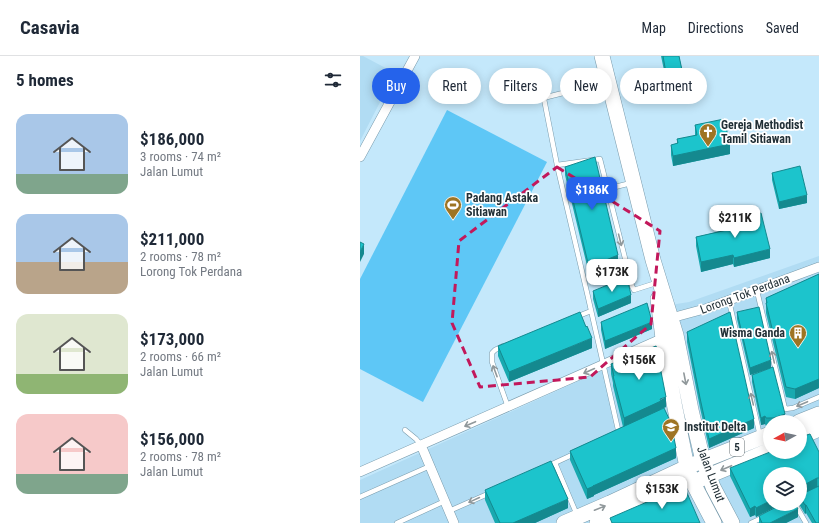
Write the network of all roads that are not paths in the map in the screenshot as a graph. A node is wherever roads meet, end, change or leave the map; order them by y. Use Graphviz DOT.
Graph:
graph roads {
  1 [pos="415,56"];
  2 [pos="602,56"];
  3 [pos="605,68"];
  4 [pos="560,94"];
  5 [pos="612,94"];
  6 [pos="360,157"];
  7 [pos="557,165"];
  8 [pos="633,182"];
  9 [pos="607,189"];
  10 [pos="653,260"];
  11 [pos="819,267"];
  12 [pos="629,280"];
  13 [pos="622,282"];
  14 [pos="656,283"];
  15 [pos="757,291"];
  16 [pos="595,294"];
  17 [pos="588,298"];
  18 [pos="728,301"];
  19 [pos="591,311"];
  20 [pos="671,318"];
  21 [pos="569,320"];
  22 [pos="663,338"];
  23 [pos="510,343"];
  24 [pos="603,365"];
  25 [pos="776,370"];
  26 [pos="769,372"];
  27 [pos="754,377"];
  28 [pos="747,380"];
  29 [pos="819,397"];
  30 [pos="508,407"];
  31 [pos="819,414"];
  32 [pos="807,419"];
  33 [pos="763,429"];
  34 [pos="819,429"];
  35 [pos="405,430"];
  36 [pos="626,430"];
  37 [pos="619,434"];
  38 [pos="807,434"];
  39 [pos="763,436"];
  40 [pos="612,437"];
  41 [pos="421,445"];
  42 [pos="576,453"];
  43 [pos="763,453"];
  44 [pos="703,461"];
  45 [pos="555,463"];
  46 [pos="430,466"];
  47 [pos="687,468"];
  48 [pos="541,469"];
  49 [pos="360,472"];
  50 [pos="709,476"];
  51 [pos="693,483"];
  52 [pos="493,491"];
  53 [pos="360,497"];
  54 [pos="445,501"];
  55 [pos="449,511"];
  56 [pos="800,511"];
  57 [pos="770,514"];
  58 [pos="578,517"];
  59 [pos="397,523"];
  60 [pos="454,523"];
  61 [pos="564,523"];
  62 [pos="596,523"];
  63 [pos="714,523"];
  64 [pos="732,523"];
  65 [pos="751,523"];
  66 [pos="806,523"];
  1 -- 6 [label="street"];
  2 -- 3 [label="main road, Jalan Lumut"];
  4 -- 7 [label="lane"];
  5 -- 8 [label="main road, Jalan Lumut"];
  7 -- 9 [label="lane"];
  7 -- 17 [label="lane"];
  8 -- 9 [label="lane"];
  8 -- 10 [label="main road, Jalan Lumut"];
  9 -- 12 [label="lane, one-way"];
  10 -- 14 [label="main road, Jalan Lumut"];
  10 -- 20 [label="main road, Jalan Lumut"];
  11 -- 15 [label="street, Lorong Tok Perdana"];
  12 -- 13 [label="lane"];
  12 -- 14 [label="lane"];
  14 -- 22 [label="main road, Jalan Lumut"];
  15 -- 18 [label="street, Lorong Tok Perdana"];
  25 -- 15 [label="lane, one-way"];
  16 -- 17 [label="lane"];
  17 -- 19 [label="lane"];
  18 -- 20 [label="street, Lorong Tok Perdana"];
  18 -- 28 [label="lane"];
  19 -- 21 [label="lane"];
  19 -- 24 [label="lane"];
  20 -- 44 [label="main road, Jalan Lumut, one-way"];
  22 -- 24 [label="street"];
  22 -- 47 [label="main road, Jalan Lumut"];
  30 -- 23 [label="lane, one-way"];
  24 -- 30 [label="street, one-way"];
  24 -- 37 [label="lane"];
  25 -- 26 [label="lane"];
  29 -- 25 [label="lane, one-way"];
  27 -- 28 [label="lane"];
  33 -- 28 [label="lane, one-way"];
  30 -- 41 [label="street, one-way"];
  31 -- 32 [label="main road"];
  34 -- 38 [label="main road"];
  35 -- 41 [label="lane"];
  36 -- 37 [label="lane"];
  37 -- 40 [label="lane"];
  39 -- 44 [label="main road, 5"];
  41 -- 46 [label="street"];
  41 -- 49 [label="street"];
  42 -- 45 [label="lane"];
  43 -- 50 [label="main road, 5, one-way"];
  44 -- 47 [label="main road, 5"];
  44 -- 50 [label="main road, Jalan Lumut"];
  45 -- 48 [label="lane"];
  45 -- 58 [label="lane"];
  46 -- 53 [label="lane"];
  46 -- 54 [label="street"];
  47 -- 51 [label="main road, Jalan Lumut"];
  58 -- 47 [label="main road, one-way"];
  50 -- 51 [label="main road, 5"];
  50 -- 64 [label="main road, Jalan Lumut"];
  51 -- 62 [label="main road"];
  51 -- 63 [label="main road, Jalan Lumut"];
  52 -- 55 [label="lane, one-way"];
  54 -- 55 [label="street"];
  54 -- 59 [label="lane"];
  55 -- 60 [label="street"];
  56 -- 66 [label="lane"];
  57 -- 65 [label="lane"];
  58 -- 61 [label="main road"];
}
